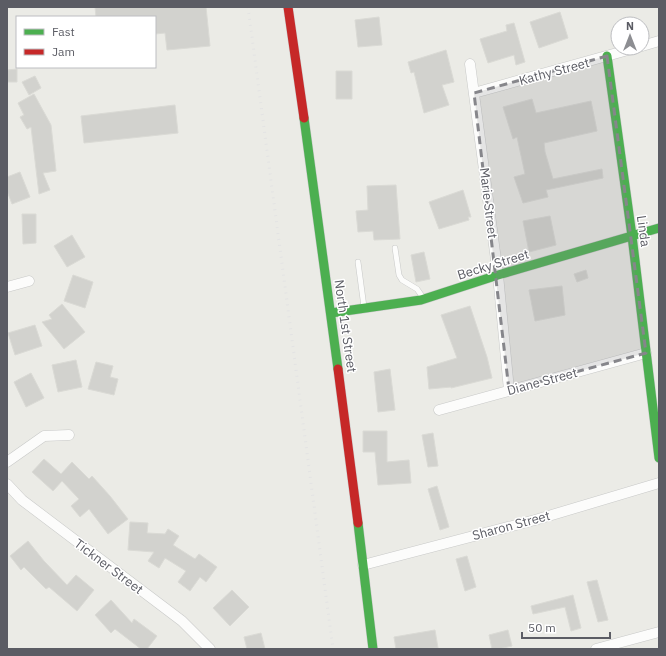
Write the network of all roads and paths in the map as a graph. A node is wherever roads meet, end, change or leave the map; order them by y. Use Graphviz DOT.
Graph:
graph roads {
  1 [pos="288,7"];
  2 [pos="610,55"];
  3 [pos="607,56"];
  4 [pos="470,64"];
  5 [pos="474,93"];
  6 [pos="659,228"];
  7 [pos="632,236"];
  8 [pos="395,248"];
  9 [pos="358,262"];
  10 [pos="498,275"];
  11 [pos="29,281"];
  12 [pos="7,287"];
  13 [pos="424,299"];
  14 [pos="364,308"];
  15 [pos="331,313"];
  16 [pos="646,353"];
  17 [pos="509,390"];
  18 [pos="439,410"];
  19 [pos="69,435"];
  20 [pos="659,458"];
  21 [pos="7,462"];
  22 [pos="659,483"];
  23 [pos="7,484"];
  24 [pos="363,565"];
  25 [pos="659,632"];
  26 [pos="210,649"];
  27 [pos="373,649"];
  28 [pos="596,649"];
  1 -- 15 [label="street, North 1st Street"];
  2 -- 3 [label="street, Kathy Street"];
  3 -- 5 [label="street, Kathy Street"];
  3 -- 7 [label="street, Linda"];
  4 -- 5 [label="street, Marie Street"];
  5 -- 10 [label="street, Marie Street"];
  6 -- 7 [label="street, Becky Street"];
  7 -- 10 [label="street, Becky Street"];
  7 -- 16 [label="street, Linda"];
  8 -- 13 [label="lane"];
  9 -- 14 [label="lane"];
  10 -- 13 [label="street, Becky Street"];
  10 -- 17 [label="street, Marie Street"];
  11 -- 12 [label="street"];
  13 -- 14 [label="street, Becky Street"];
  14 -- 15 [label="street, Becky Street"];
  15 -- 24 [label="street, North 1st Street"];
  16 -- 17 [label="street, Diane Street"];
  16 -- 20 [label="street, Linda"];
  17 -- 18 [label="street, Diane Street"];
  19 -- 21 [label="street"];
  22 -- 24 [label="street, Sharon Street"];
  23 -- 26 [label="street, Tickner Street"];
  24 -- 27 [label="street, North 1st Street"];
  25 -- 28 [label="street"];
}
